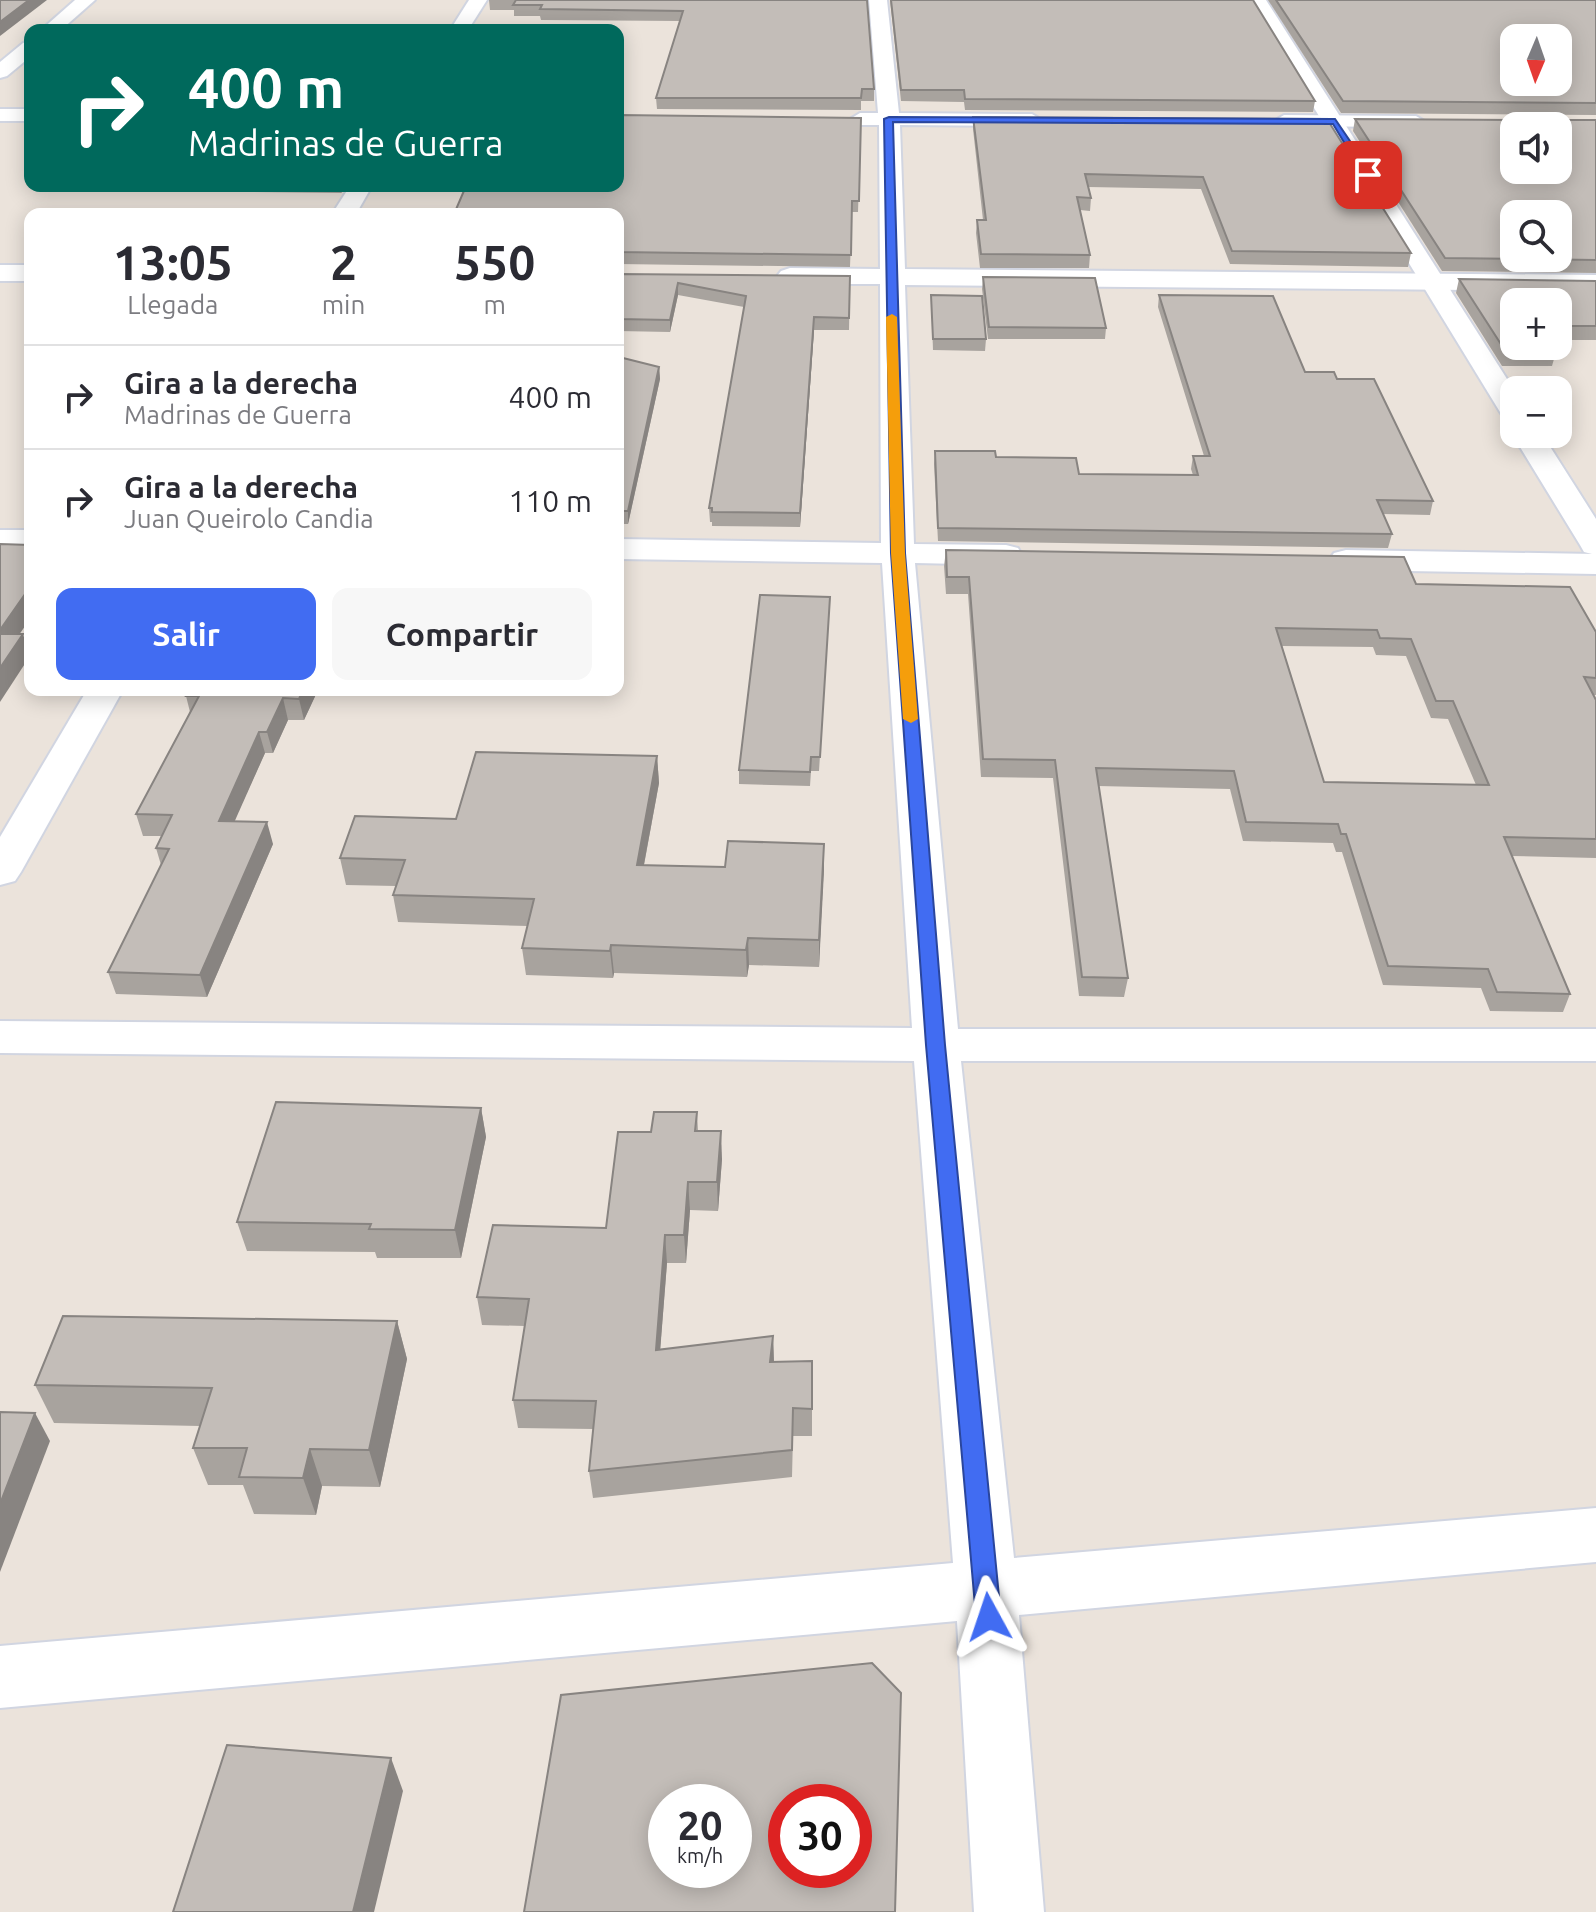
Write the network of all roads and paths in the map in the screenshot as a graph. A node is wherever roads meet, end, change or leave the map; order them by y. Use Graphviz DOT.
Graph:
graph roads {
  1 [pos="86,0"];
  2 [pos="478,0"];
  3 [pos="878,0"];
  4 [pos="1257,0"];
  5 [pos="57,24"];
  6 [pos="463,24"];
  7 [pos="24,52"];
  8 [pos="0,72"];
  9 [pos="0,115"];
  10 [pos="24,115"];
  11 [pos="841,119"];
  12 [pos="889,119"];
  13 [pos="1048,120"];
  14 [pos="1256,121"];
  15 [pos="1335,122"];
  16 [pos="1443,122"];
  17 [pos="0,273"];
  18 [pos="24,273"];
  19 [pos="769,276"];
  20 [pos="891,277"];
  21 [pos="1433,283"];
  22 [pos="1596,283"];
  23 [pos="1500,390"];
  24 [pos="1536,448"];
  25 [pos="0,540"];
  26 [pos="24,540"];
  27 [pos="1596,545"];
  28 [pos="624,549"];
  29 [pos="898,553"];
  30 [pos="1041,556"];
  31 [pos="1310,560"];
  32 [pos="1596,564"];
  33 [pos="102,696"];
  34 [pos="0,872"];
  35 [pos="0,1037"];
  36 [pos="936,1045"];
  37 [pos="1596,1045"];
  38 [pos="1596,1535"];
  39 [pos="986,1587"];
  40 [pos="0,1677"];
  41 [pos="1009,1912"];
  1 -- 5 [label="street"];
  2 -- 6 [label="street"];
  3 -- 12 [label="street"];
  4 -- 15 [label="street"];
  7 -- 8 [label="street"];
  9 -- 10 [label="street"];
  11 -- 12 [label="street"];
  12 -- 13 [label="street"];
  12 -- 20 [label="street"];
  14 -- 15 [label="street"];
  15 -- 16 [label="street"];
  15 -- 21 [label="street"];
  17 -- 18 [label="street"];
  19 -- 20 [label="street"];
  20 -- 21 [label="street"];
  20 -- 29 [label="street"];
  21 -- 22 [label="street"];
  21 -- 23 [label="street"];
  24 -- 27 [label="street"];
  25 -- 26 [label="street"];
  28 -- 29 [label="street"];
  29 -- 30 [label="street"];
  29 -- 36 [label="street"];
  31 -- 32 [label="street"];
  33 -- 34 [label="street"];
  35 -- 36 [label="street"];
  36 -- 37 [label="street"];
  36 -- 39 [label="street"];
  38 -- 39 [label="street"];
  39 -- 40 [label="street"];
  39 -- 41 [label="street"];
}
